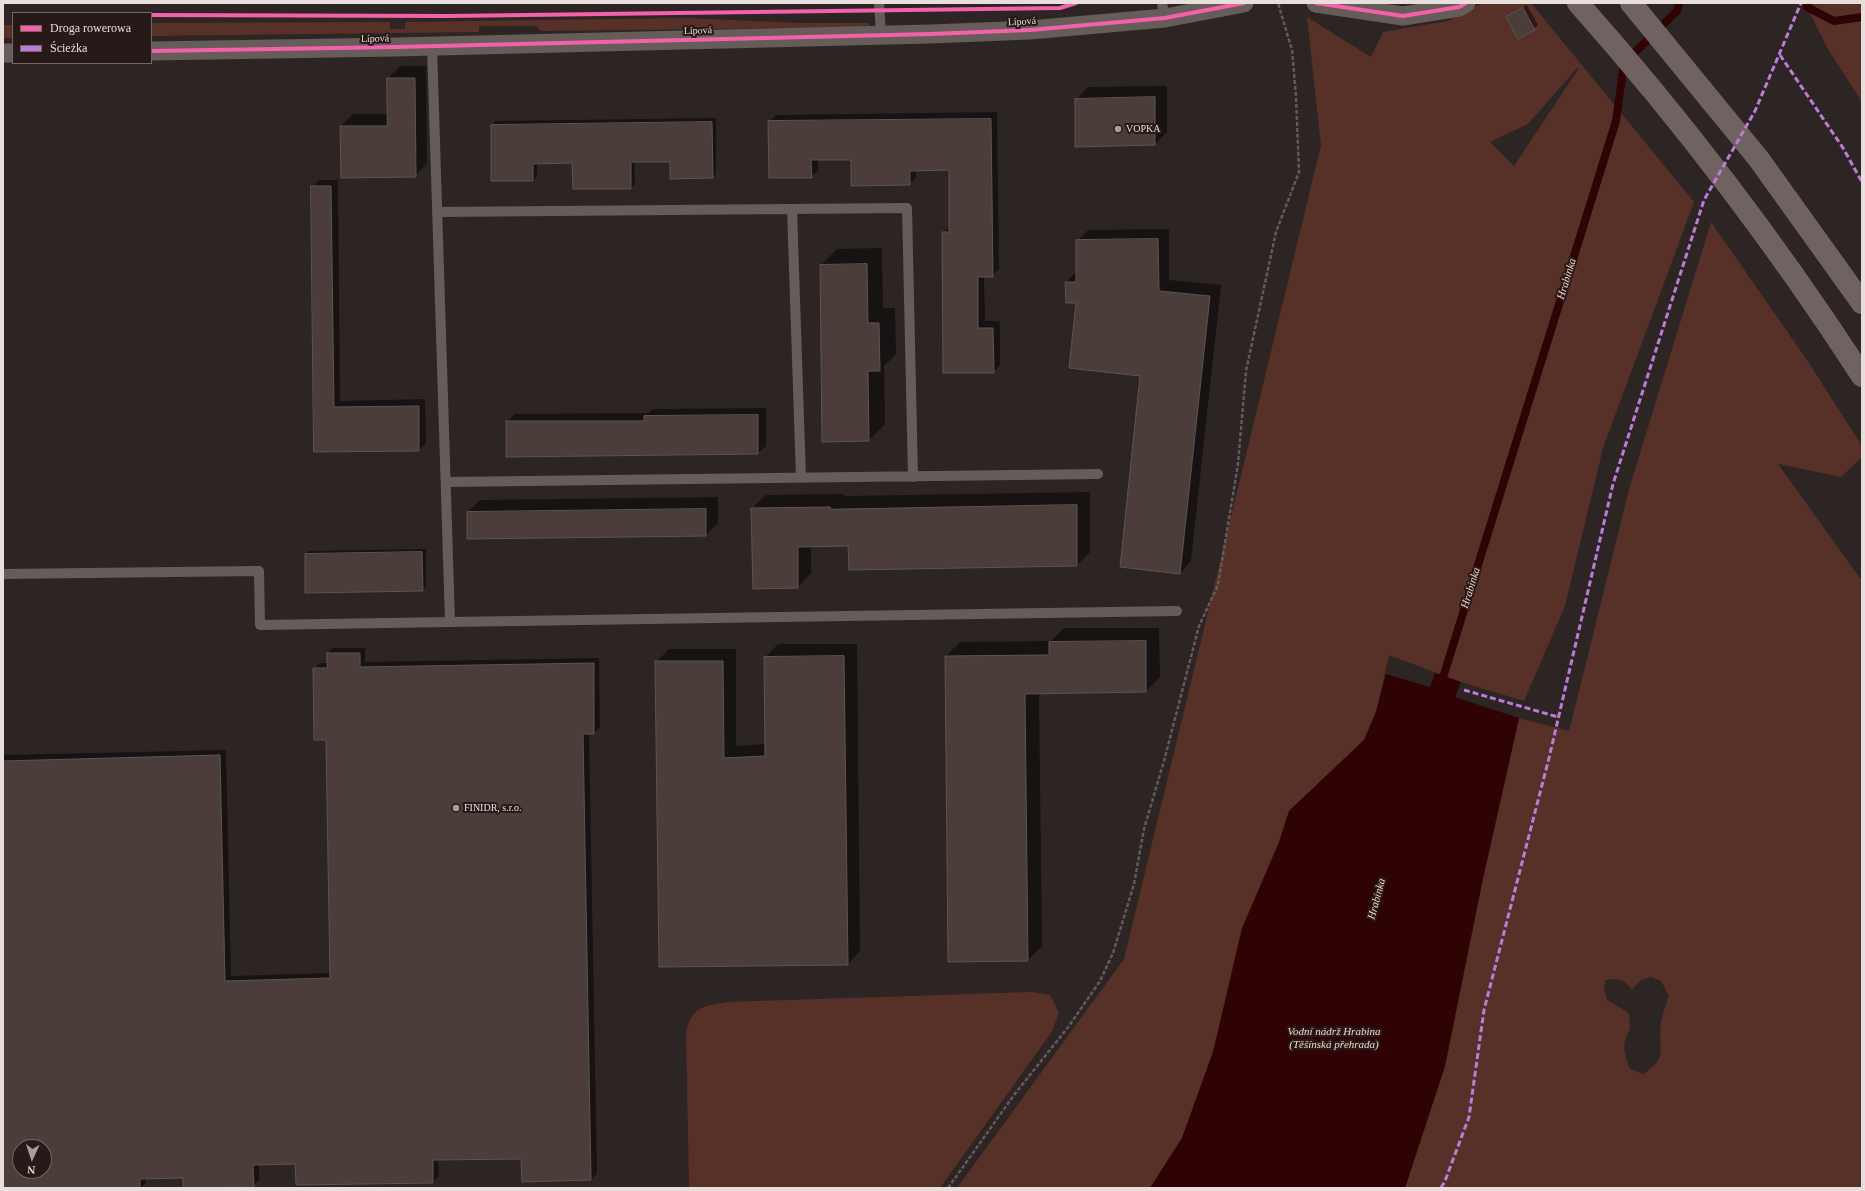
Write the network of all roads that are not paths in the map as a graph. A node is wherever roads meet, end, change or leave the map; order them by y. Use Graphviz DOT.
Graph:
graph roads {
  1 [pos="879,3"];
  2 [pos="1244,3"];
  3 [pos="1316,3"];
  4 [pos="1466,3"];
  5 [pos="1578,3"];
  6 [pos="1631,3"];
  7 [pos="1164,10"];
  8 [pos="881,34"];
  9 [pos="432,46"];
  10 [pos="152,50"];
  11 [pos="792,209"];
  12 [pos="437,212"];
  13 [pos="1862,303"];
  14 [pos="1862,376"];
  15 [pos="1098,474"];
  16 [pos="913,477"];
  17 [pos="800,478"];
  18 [pos="446,482"];
  19 [pos="3,574"];
  20 [pos="1177,611"];
  21 [pos="450,622"];
  1 -- 8 [label="lane"];
  2 -- 7 [label="street, Lípová"];
  3 -- 4 [label="street"];
  5 -- 14 [label="highway"];
  6 -- 13 [label="highway"];
  7 -- 8 [label="street, Lípová"];
  8 -- 9 [label="street, Lípová"];
  9 -- 10 [label="street, Lípová"];
  9 -- 12 [label="lane"];
  11 -- 12 [label="lane"];
  11 -- 16 [label="lane"];
  11 -- 17 [label="lane"];
  12 -- 18 [label="lane"];
  15 -- 16 [label="lane"];
  16 -- 17 [label="lane"];
  17 -- 18 [label="lane"];
  18 -- 21 [label="lane"];
  19 -- 21 [label="lane"];
  20 -- 21 [label="lane"];
}
